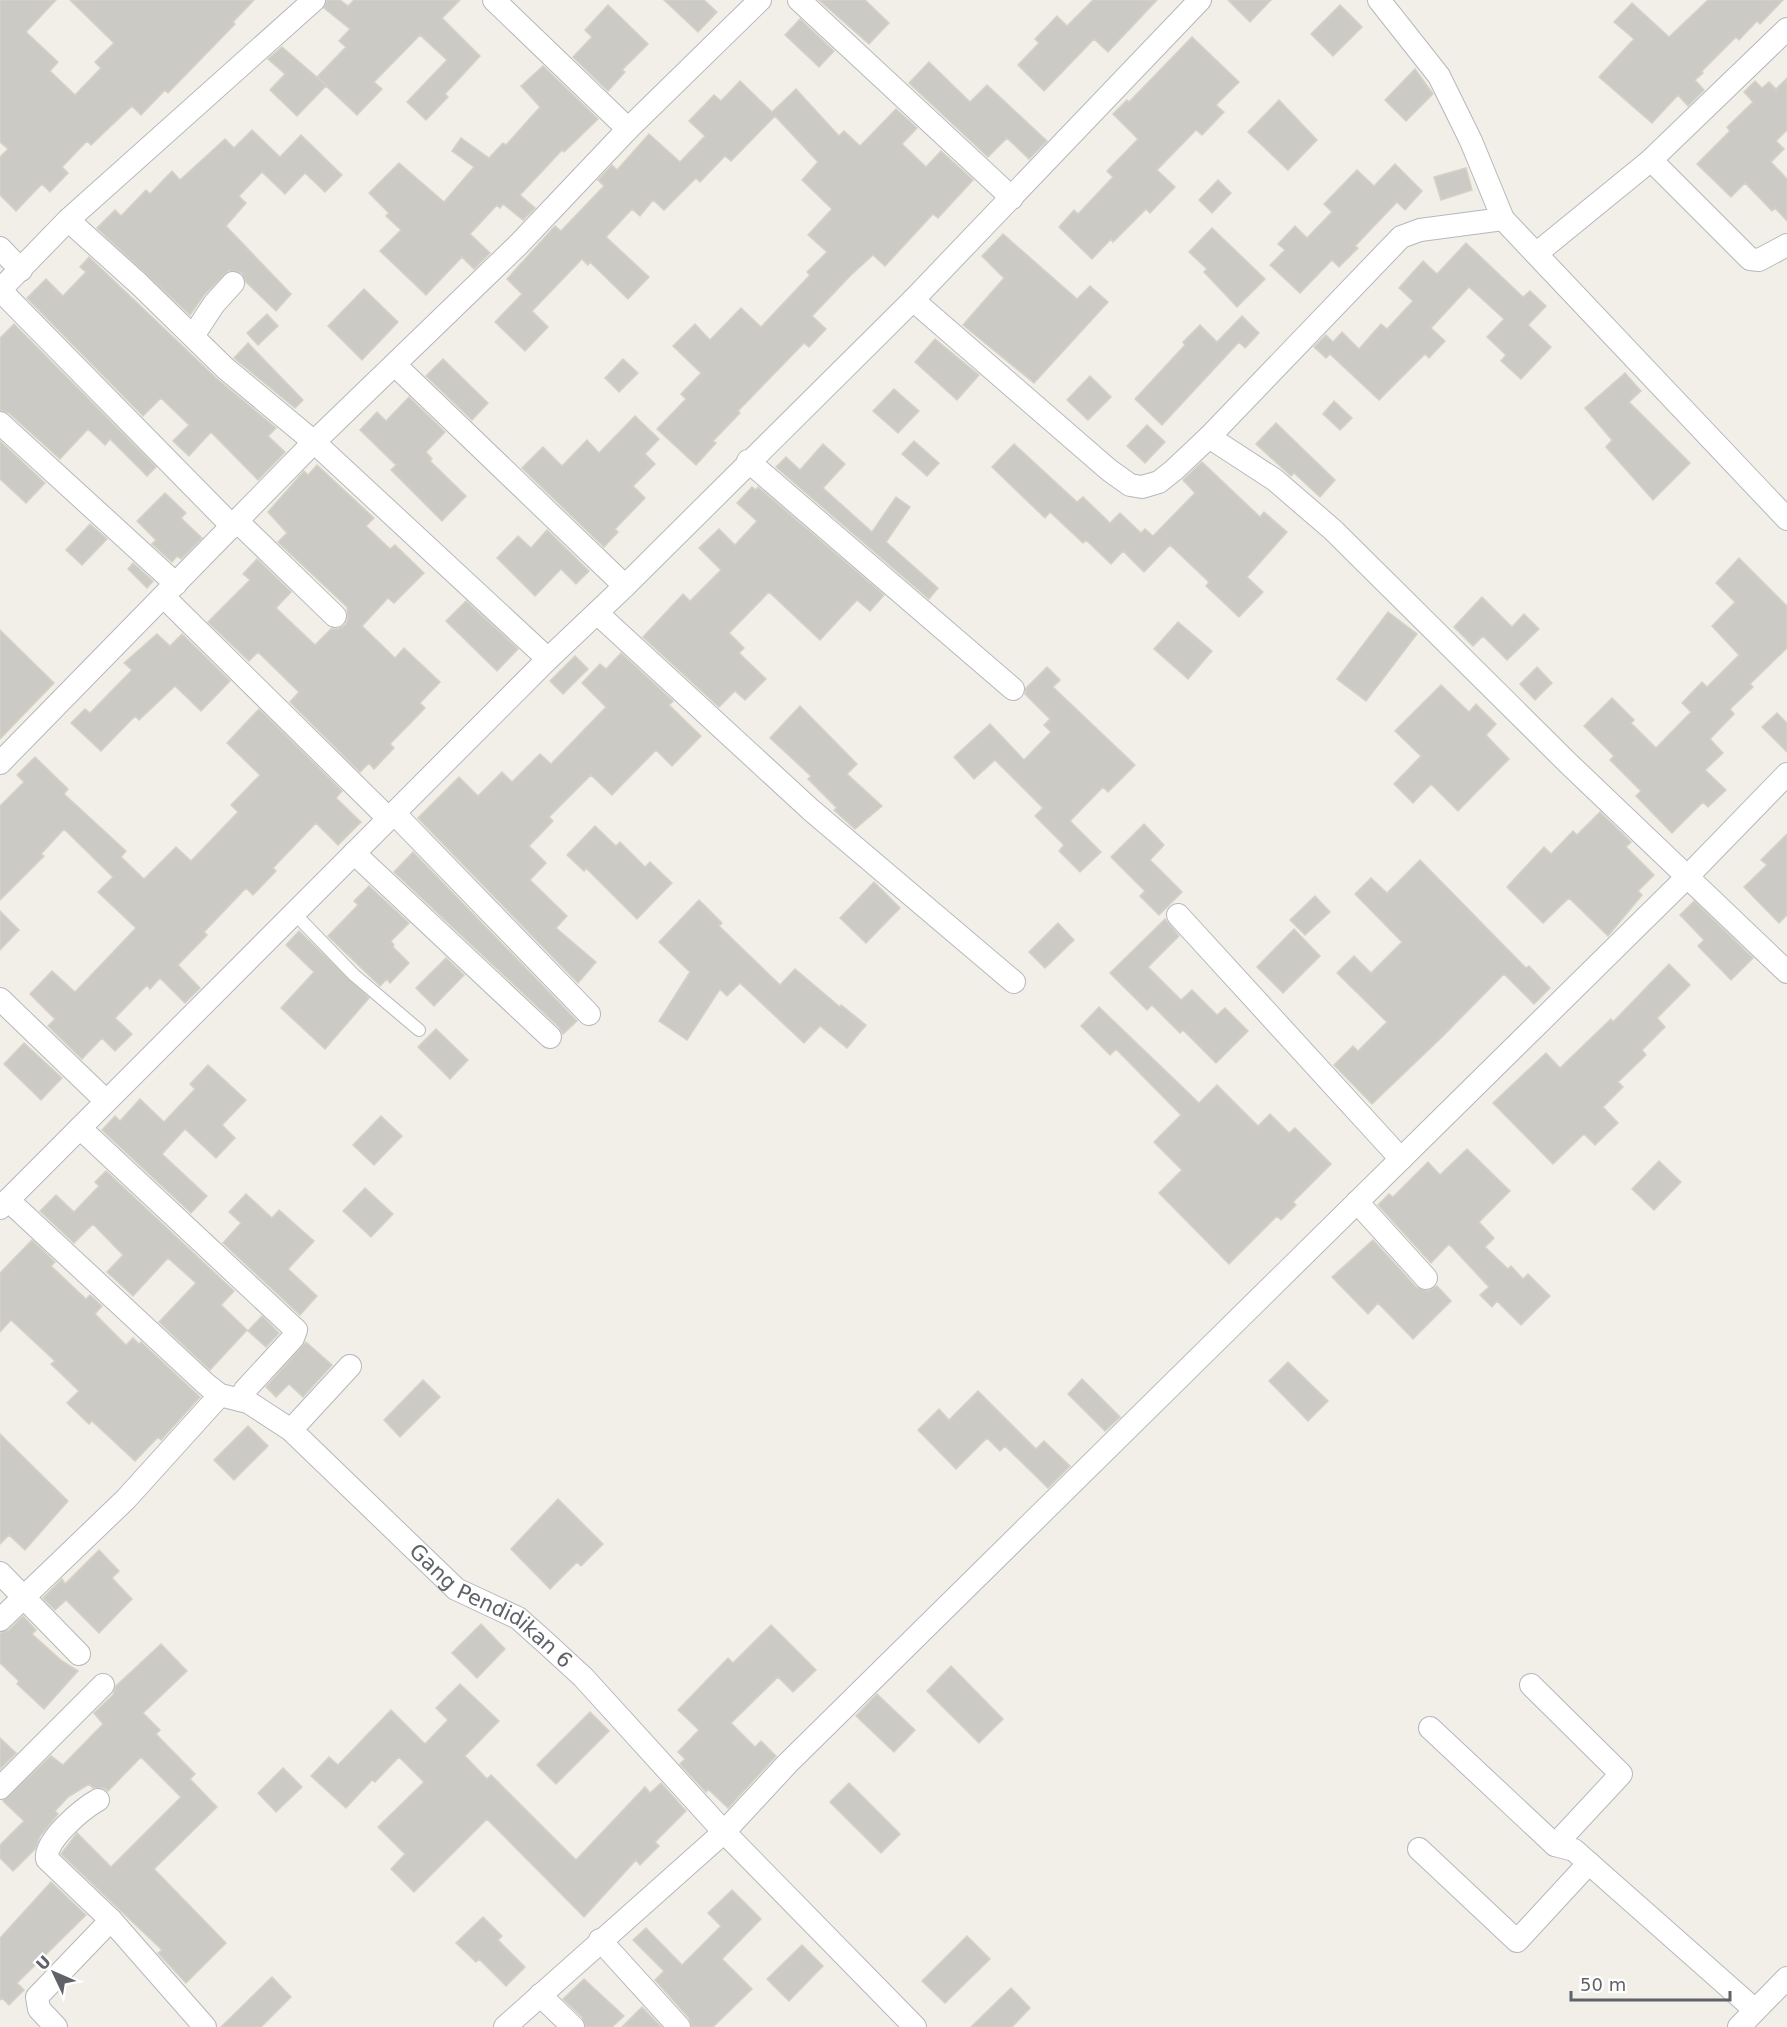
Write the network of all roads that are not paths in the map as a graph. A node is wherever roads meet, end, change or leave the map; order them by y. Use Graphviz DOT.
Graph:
graph roads {
  1 [pos="314,0"];
  2 [pos="494,0"];
  3 [pos="760,0"];
  4 [pos="799,0"];
  5 [pos="1200,0"];
  6 [pos="1379,0"];
  7 [pos="1787,29"];
  8 [pos="628,129"];
  9 [pos="1651,160"];
  10 [pos="1012,198"];
  11 [pos="1503,219"];
  12 [pos="68,220"];
  13 [pos="0,248"];
  14 [pos="1537,253"];
  15 [pos="1784,253"];
  16 [pos="21,270"];
  17 [pos="233,283"];
  18 [pos="0,290"];
  19 [pos="913,300"];
  20 [pos="193,336"];
  21 [pos="395,365"];
  22 [pos="0,423"];
  23 [pos="1209,437"];
  24 [pos="314,442"];
  25 [pos="748,461"];
  26 [pos="1787,519"];
  27 [pos="236,524"];
  28 [pos="625,586"];
  29 [pos="170,590"];
  30 [pos="597,613"];
  31 [pos="334,616"];
  32 [pos="548,659"];
  33 [pos="1013,689"];
  34 [pos="0,763"];
  35 [pos="1787,774"];
  36 [pos="391,816"];
  37 [pos="354,853"];
  38 [pos="1687,877"];
  39 [pos="294,914"];
  40 [pos="1178,915"];
  41 [pos="1787,972"];
  42 [pos="1014,982"];
  43 [pos="0,999"];
  44 [pos="589,1014"];
  45 [pos="419,1030"];
  46 [pos="550,1037"];
  47 [pos="106,1101"];
  48 [pos="80,1128"];
  49 [pos="1401,1159"];
  50 [pos="1357,1202"];
  51 [pos="4,1204"];
  52 [pos="1426,1278"];
  53 [pos="350,1366"];
  54 [pos="230,1397"];
  55 [pos="291,1430"];
  56 [pos="0,1573"];
  57 [pos="24,1596"];
  58 [pos="0,1620"];
  59 [pos="79,1654"];
  60 [pos="103,1685"];
  61 [pos="1531,1685"];
  62 [pos="1430,1728"];
  63 [pos="0,1788"];
  64 [pos="98,1800"];
  65 [pos="724,1832"];
  66 [pos="1555,1845"];
  67 [pos="1419,1849"];
  68 [pos="1589,1863"];
  69 [pos="111,1920"];
  70 [pos="600,1940"];
  71 [pos="1787,1978"];
  72 [pos="540,1995"];
  73 [pos="1755,2010"];
  74 [pos="56,2027"];
  75 [pos="205,2027"];
  76 [pos="505,2027"];
  77 [pos="573,2027"];
  78 [pos="679,2027"];
  79 [pos="915,2027"];
  80 [pos="1738,2027"];
  1 -- 12 [label="street"];
  2 -- 8 [label="street"];
  3 -- 8 [label="street"];
  4 -- 10 [label="street"];
  5 -- 10 [label="street"];
  6 -- 11 [label="street"];
  7 -- 9 [label="street"];
  8 -- 21 [label="street"];
  9 -- 14 [label="street"];
  9 -- 15 [label="street"];
  10 -- 19 [label="street"];
  11 -- 14 [label="street"];
  11 -- 23 [label="street"];
  12 -- 16 [label="street"];
  12 -- 20 [label="street"];
  13 -- 16 [label="street"];
  14 -- 26 [label="street"];
  16 -- 18 [label="street"];
  17 -- 20 [label="street"];
  18 -- 27 [label="street"];
  19 -- 23 [label="street"];
  19 -- 25 [label="street"];
  20 -- 24 [label="street"];
  21 -- 24 [label="street"];
  21 -- 28 [label="street"];
  22 -- 29 [label="street"];
  23 -- 38 [label="street"];
  24 -- 27 [label="street"];
  24 -- 32 [label="street"];
  25 -- 28 [label="street"];
  25 -- 33 [label="street"];
  27 -- 29 [label="street"];
  27 -- 31 [label="street"];
  28 -- 30 [label="street"];
  29 -- 34 [label="street"];
  29 -- 36 [label="street"];
  30 -- 32 [label="street"];
  30 -- 42 [label="street"];
  32 -- 36 [label="street"];
  35 -- 38 [label="street"];
  36 -- 37 [label="street"];
  36 -- 44 [label="street"];
  37 -- 39 [label="street"];
  37 -- 46 [label="street"];
  38 -- 41 [label="street"];
  38 -- 49 [label="street"];
  39 -- 45 [label="lane"];
  39 -- 47 [label="street"];
  40 -- 49 [label="street"];
  43 -- 47 [label="street"];
  47 -- 48 [label="street"];
  48 -- 51 [label="street"];
  48 -- 54 [label="street"];
  49 -- 50 [label="street"];
  50 -- 52 [label="street"];
  50 -- 65 [label="street"];
  51 -- 54 [label="street, Gang Pendidikan 6"];
  53 -- 55 [label="street"];
  54 -- 55 [label="street, Gang Pendidikan 6"];
  54 -- 57 [label="street"];
  55 -- 65 [label="street, Gang Pendidikan 6"];
  56 -- 57 [label="street"];
  57 -- 58 [label="street"];
  57 -- 59 [label="street"];
  60 -- 63 [label="street"];
  61 -- 66 [label="street"];
  62 -- 66 [label="street"];
  64 -- 69 [label="street"];
  65 -- 70 [label="street"];
  65 -- 79 [label="street, Gang Pendidikan 6"];
  66 -- 68 [label="street"];
  67 -- 68 [label="street"];
  68 -- 73 [label="street"];
  69 -- 74 [label="street"];
  69 -- 75 [label="street"];
  70 -- 72 [label="street"];
  70 -- 78 [label="street"];
  71 -- 73 [label="street"];
  72 -- 76 [label="street"];
  72 -- 77 [label="street"];
  73 -- 80 [label="street"];
}
